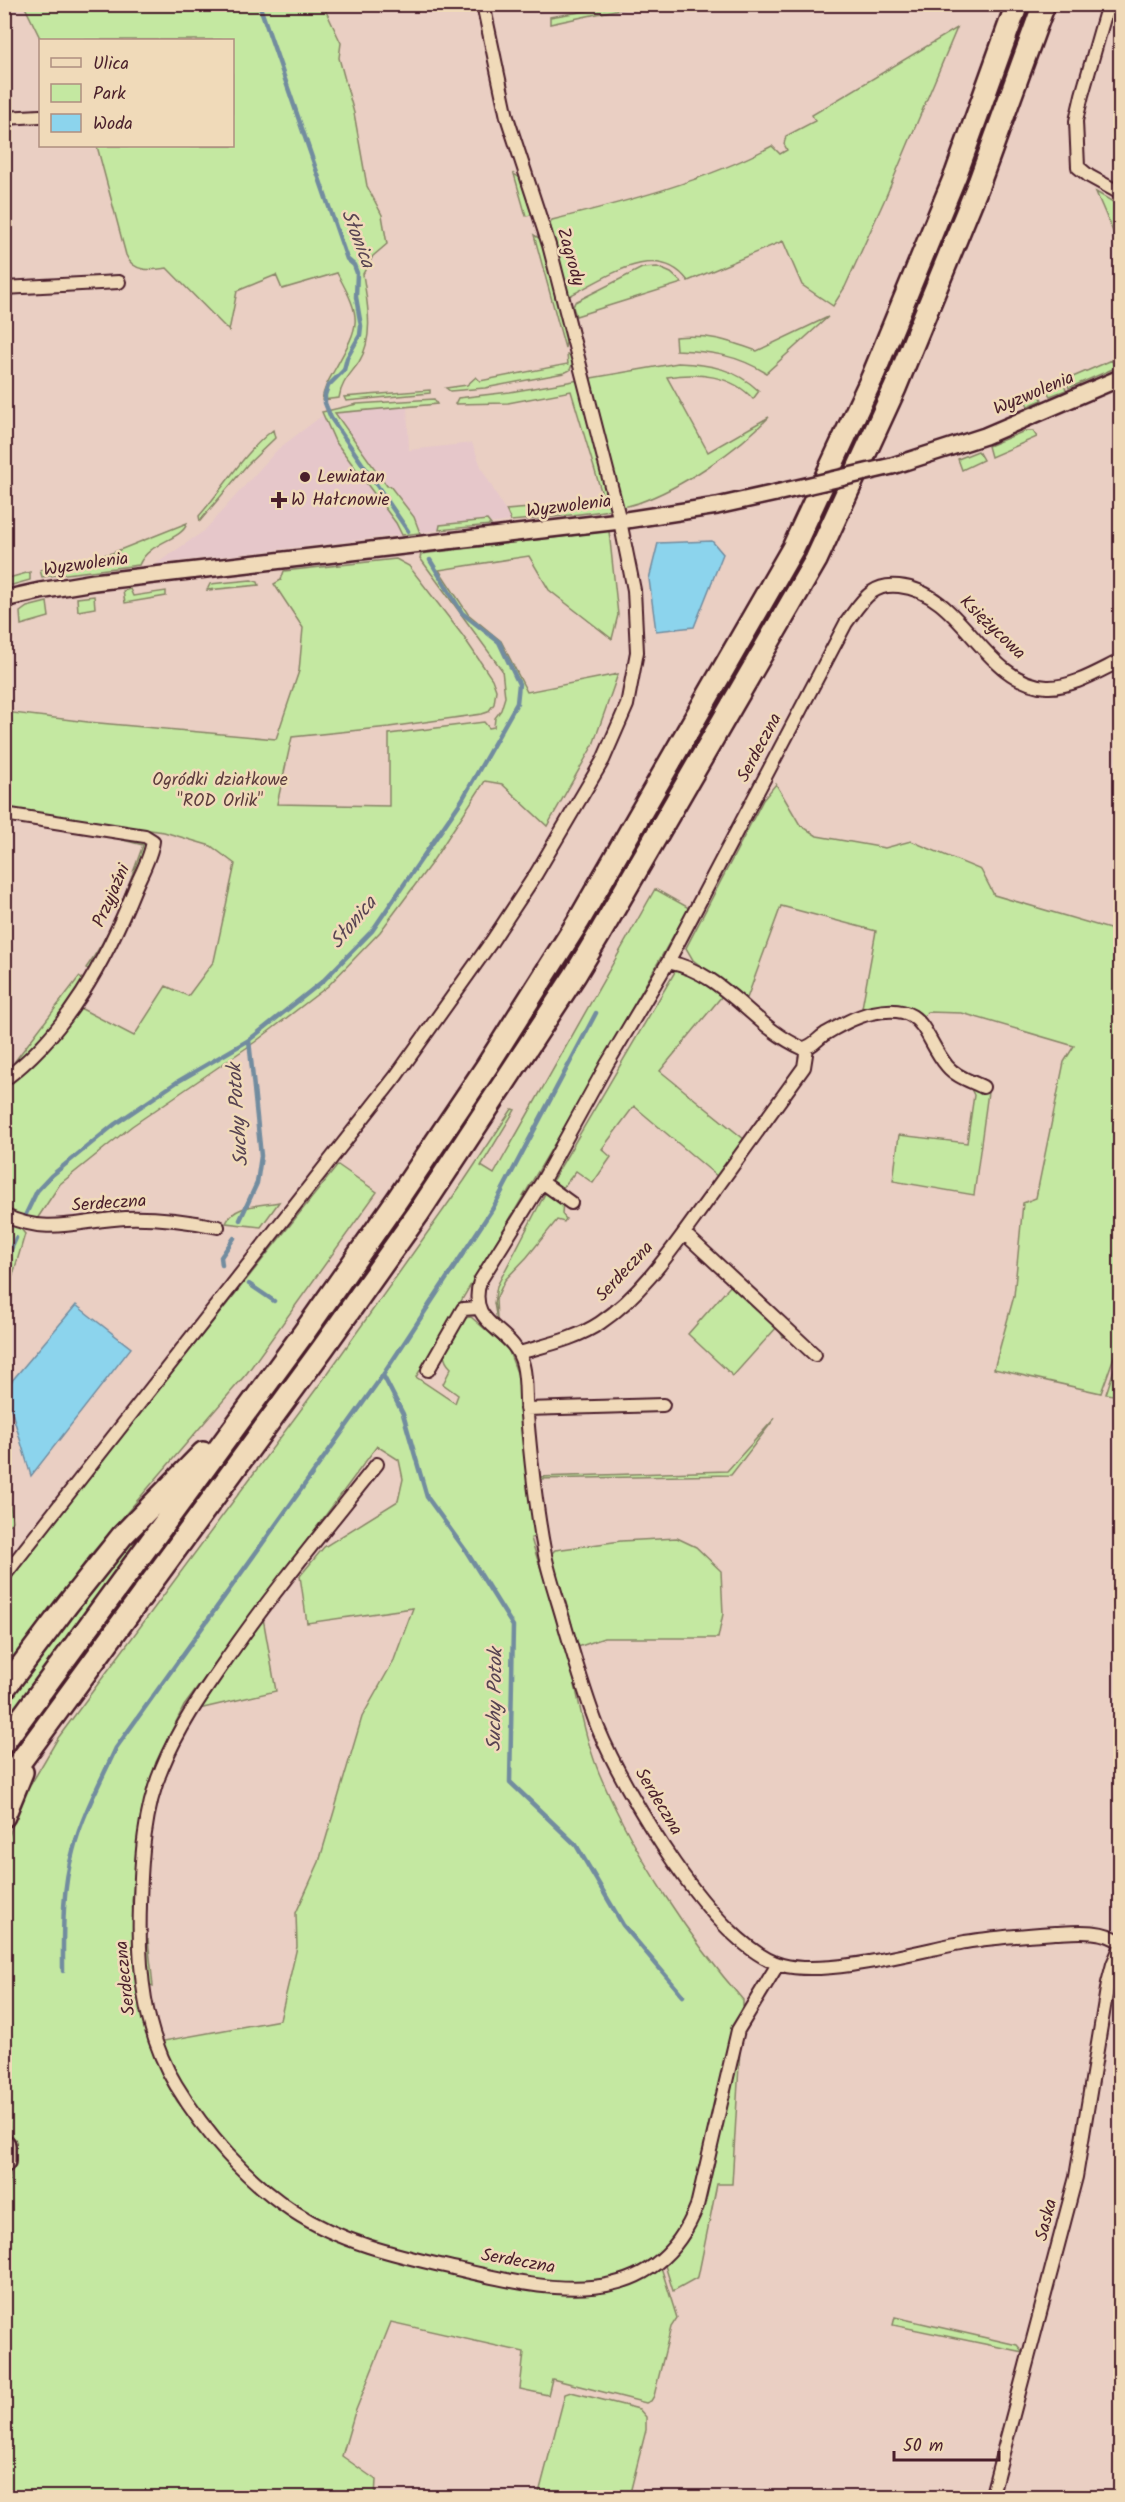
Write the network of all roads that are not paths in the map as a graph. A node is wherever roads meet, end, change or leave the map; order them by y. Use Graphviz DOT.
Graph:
graph roads {
  1 [pos="483,4"];
  2 [pos="1017,4"];
  3 [pos="1044,4"];
  4 [pos="1108,4"];
  5 [pos="39,116"];
  6 [pos="4,118"];
  7 [pos="1120,193"];
  8 [pos="119,282"];
  9 [pos="4,288"];
  10 [pos="1120,378"];
  11 [pos="620,521"];
  12 [pos="910,587"];
  13 [pos="4,599"];
  14 [pos="1120,661"];
  15 [pos="4,814"];
  16 [pos="668,962"];
  17 [pos="807,1048"];
  18 [pos="4,1080"];
  19 [pos="984,1087"];
  20 [pos="542,1182"];
  21 [pos="571,1203"];
  22 [pos="4,1215"];
  23 [pos="218,1227"];
  24 [pos="684,1233"];
  25 [pos="478,1308"];
  26 [pos="519,1353"];
  27 [pos="815,1355"];
  28 [pos="428,1370"];
  29 [pos="663,1405"];
  30 [pos="526,1409"];
  31 [pos="244,1413"];
  32 [pos="377,1464"];
  33 [pos="4,1576"];
  34 [pos="4,1689"];
  35 [pos="4,1742"];
  36 [pos="34,1744"];
  37 [pos="4,1784"];
  38 [pos="4,1816"];
  39 [pos="1120,1942"];
  40 [pos="1120,1948"];
  41 [pos="778,1964"];
  42 [pos="4,2145"];
  43 [pos="4,2161"];
  44 [pos="991,2498"];
  1 -- 11 [label="street, Zagrody"];
  2 -- 31 [label="highway"];
  3 -- 36 [label="highway"];
  4 -- 7 [label="street"];
  5 -- 6 [label="street"];
  8 -- 9 [label="street"];
  10 -- 11 [label="street, Wyzwolenia, bridge"];
  11 -- 13 [label="street, Wyzwolenia"];
  11 -- 33 [label="street, Zagrody"];
  12 -- 14 [label="street, Księżycowa"];
  12 -- 16 [label="street, Serdeczna"];
  15 -- 18 [label="street, Przyjaźni"];
  16 -- 17 [label="street"];
  16 -- 20 [label="street, Serdeczna"];
  17 -- 19 [label="street"];
  17 -- 24 [label="street, Serdeczna"];
  20 -- 21 [label="street"];
  20 -- 25 [label="street, Serdeczna"];
  22 -- 23 [label="street, Serdeczna"];
  24 -- 26 [label="street, Serdeczna"];
  24 -- 27 [label="street"];
  25 -- 26 [label="street"];
  25 -- 28 [label="street"];
  26 -- 30 [label="street, Serdeczna"];
  29 -- 30 [label="street"];
  30 -- 41 [label="street, Serdeczna"];
  31 -- 34 [label="highway"];
  31 -- 35 [label="highway"];
  32 -- 41 [label="street, Serdeczna"];
  36 -- 37 [label="highway"];
  36 -- 38 [label="highway"];
  39 -- 41 [label="street"];
  40 -- 44 [label="street, Saska"];
  42 -- 43 [label="highway"];
}
